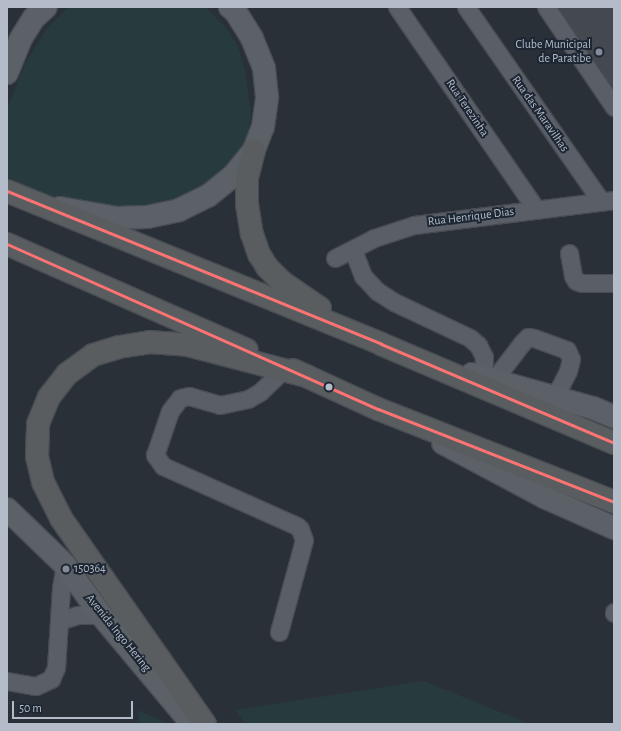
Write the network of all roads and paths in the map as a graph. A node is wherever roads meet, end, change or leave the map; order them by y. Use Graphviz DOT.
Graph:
graph roads {
  1 [pos="46,7"];
  2 [pos="230,7"];
  3 [pos="397,7"];
  4 [pos="466,7"];
  5 [pos="546,7"];
  6 [pos="7,73"];
  7 [pos="614,107"];
  8 [pos="254,150"];
  9 [pos="7,190"];
  10 [pos="607,200"];
  11 [pos="46,206"];
  12 [pos="536,209"];
  13 [pos="7,244"];
  14 [pos="353,250"];
  15 [pos="568,253"];
  16 [pos="335,258"];
  17 [pos="614,283"];
  18 [pos="381,344"];
  19 [pos="412,357"];
  20 [pos="283,370"];
  21 [pos="491,370"];
  22 [pos="306,376"];
  23 [pos="554,398"];
  24 [pos="378,408"];
  25 [pos="614,417"];
  26 [pos="614,443"];
  27 [pos="7,499"];
  28 [pos="614,502"];
  29 [pos="7,509"];
  30 [pos="614,528"];
  31 [pos="43,543"];
  32 [pos="64,565"];
  33 [pos="101,615"];
  34 [pos="59,621"];
  35 [pos="279,632"];
  36 [pos="7,681"];
  37 [pos="192,724"];
  38 [pos="206,724"];
  1 -- 6 [label="main road"];
  2 -- 8 [label="main road"];
  3 -- 12 [label="street, Rua Terezinha"];
  4 -- 10 [label="street, Rua das Maravilhas"];
  5 -- 7 [label="street"];
  8 -- 11 [label="main road"];
  8 -- 18 [label="highway"];
  9 -- 11 [label="highway"];
  10 -- 12 [label="street, Rua Henrique Dias"];
  11 -- 18 [label="highway"];
  12 -- 14 [label="street, Rua Henrique Dias"];
  13 -- 22 [label="highway"];
  14 -- 16 [label="street, Rua Henrique Dias"];
  14 -- 21 [label="street"];
  15 -- 17 [label="street"];
  18 -- 19 [label="highway"];
  19 -- 21 [label="main road"];
  19 -- 26 [label="highway"];
  20 -- 22 [label="highway"];
  20 -- 35 [label="street"];
  20 -- 38 [label="highway"];
  21 -- 23 [label="main road"];
  21 -- 23 [label="street"];
  22 -- 24 [label="highway"];
  23 -- 25 [label="main road"];
  24 -- 28 [label="highway"];
  24 -- 30 [label="main road"];
  27 -- 31 [label="main road, Avenida Ingo Hering"];
  29 -- 31 [label="main road, Avenida Ingo Hering"];
  31 -- 32 [label="main road, Avenida Ingo Hering"];
  32 -- 33 [label="main road, Avenida Ingo Hering"];
  32 -- 34 [label="street"];
  33 -- 34 [label="street"];
  33 -- 37 [label="main road, Avenida Ingo Hering"];
  34 -- 36 [label="street"];
}
